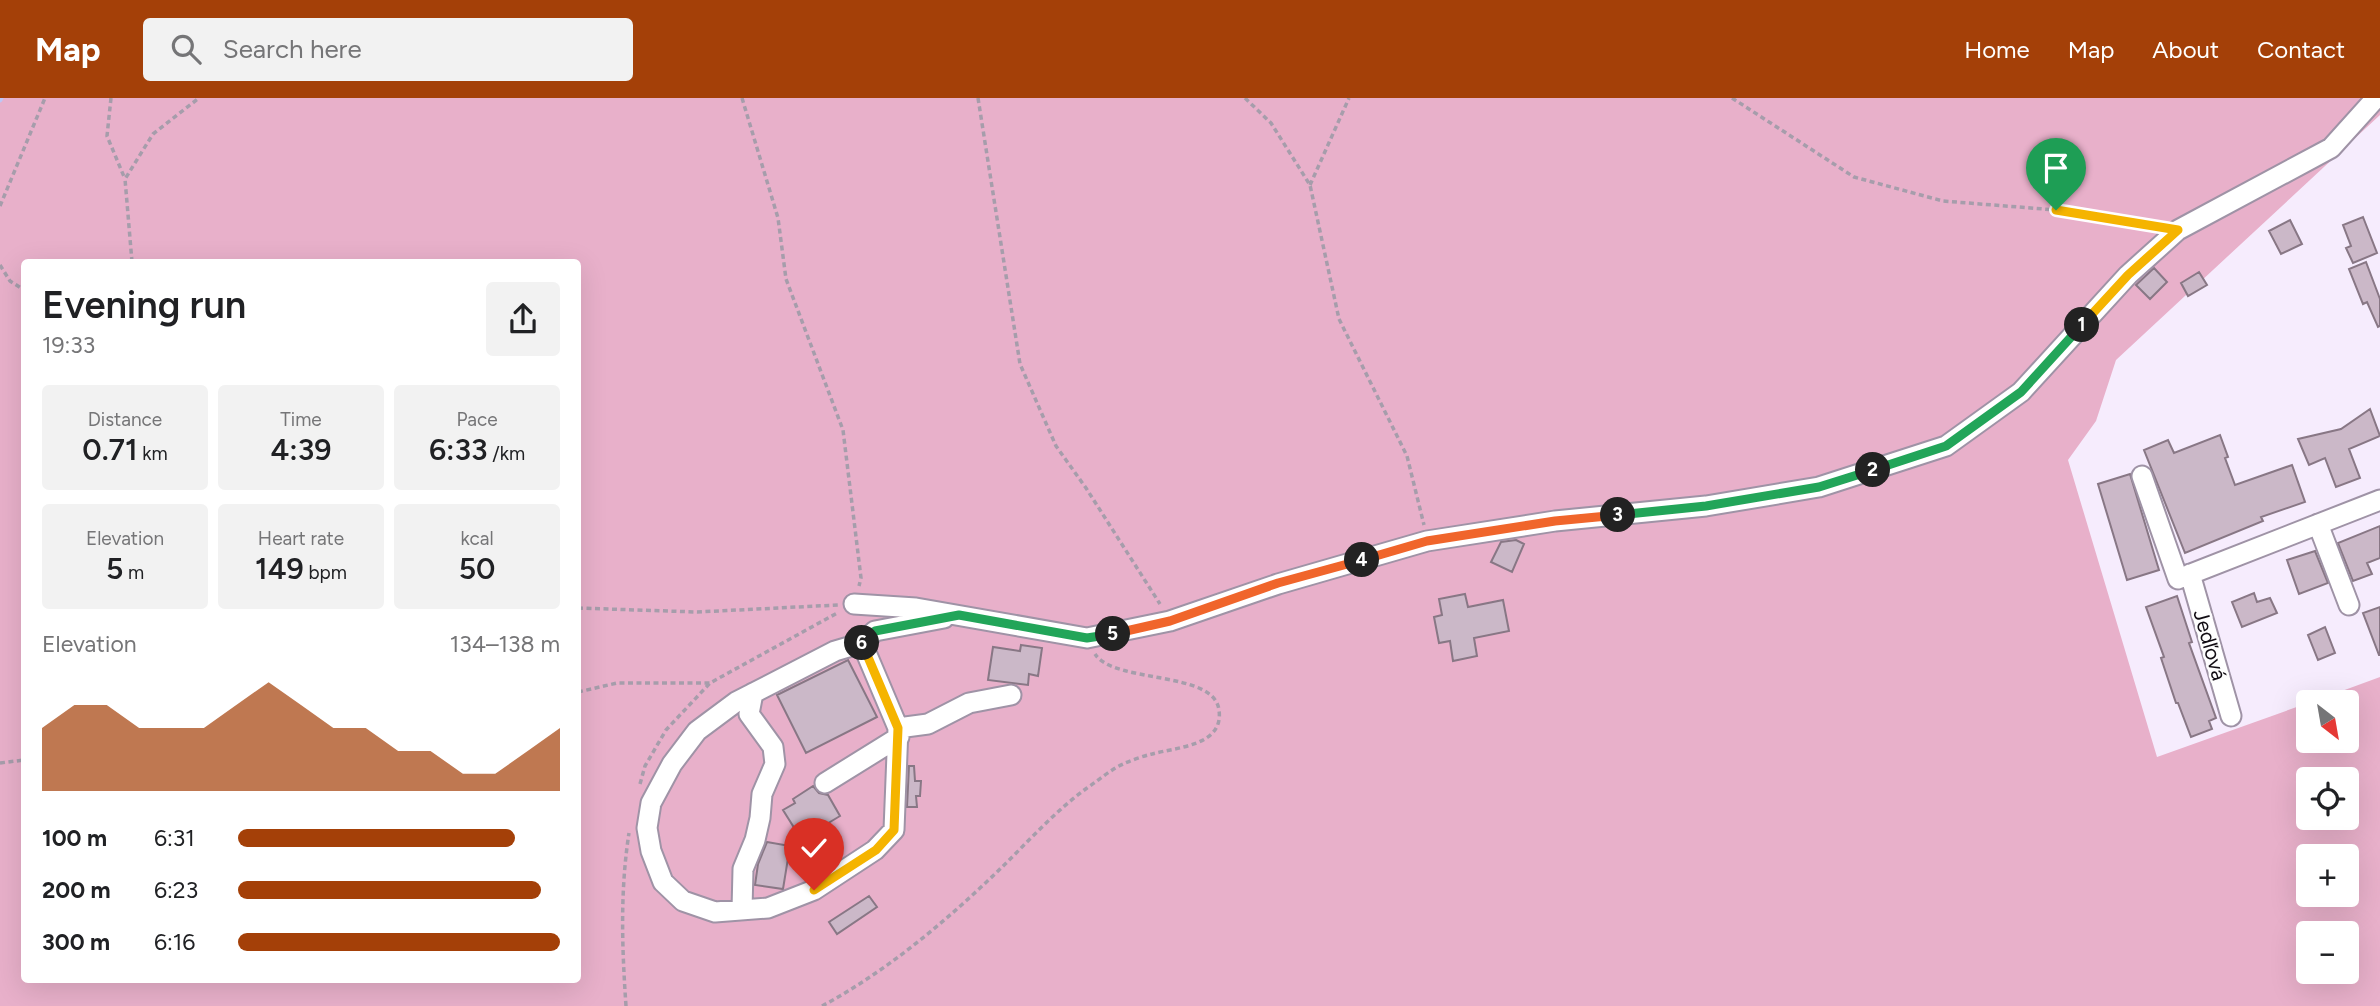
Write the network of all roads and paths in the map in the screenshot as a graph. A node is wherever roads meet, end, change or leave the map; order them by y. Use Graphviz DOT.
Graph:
graph roads {
  1 [pos="44,98"];
  2 [pos="111,98"];
  3 [pos="199,98"];
  4 [pos="742,98"];
  5 [pos="978,98"];
  6 [pos="1245,98"];
  7 [pos="1349,98"];
  8 [pos="1732,98"];
  9 [pos="2376,98"];
  10 [pos="125,179"];
  11 [pos="1310,185"];
  12 [pos="0,206"];
  13 [pos="2178,230"];
  14 [pos="132,259"];
  15 [pos="0,264"];
  16 [pos="21,288"];
  17 [pos="2142,476"];
  18 [pos="2380,500"];
  19 [pos="2318,524"];
  20 [pos="1427,541"];
  21 [pos="2190,574"];
  22 [pos="854,604"];
  23 [pos="2349,605"];
  24 [pos="581,608"];
  25 [pos="959,615"];
  26 [pos="1170,621"];
  27 [pos="1087,638"];
  28 [pos="862,643"];
  29 [pos="581,691"];
  30 [pos="753,693"];
  31 [pos="1011,695"];
  32 [pos="2231,716"];
  33 [pos="899,733"];
  34 [pos="21,760"];
  35 [pos="0,763"];
  36 [pos="825,783"];
  37 [pos="742,910"];
  38 [pos="822,1006"];
  1 -- 12 [label="path"];
  2 -- 10 [label="path"];
  3 -- 10 [label="path"];
  4 -- 22 [label="path"];
  5 -- 26 [label="path"];
  6 -- 11 [label="path"];
  7 -- 11 [label="path"];
  8 -- 13 [label="path"];
  9 -- 13 [label="street"];
  10 -- 14 [label="path"];
  11 -- 20 [label="path"];
  13 -- 20 [label="street"];
  15 -- 16 [label="path"];
  17 -- 21 [label="street"];
  18 -- 19 [label="street"];
  19 -- 21 [label="street"];
  19 -- 23 [label="street"];
  20 -- 26 [label="street"];
  21 -- 32 [label="street, Jedľová"];
  22 -- 24 [label="path"];
  22 -- 25 [label="street"];
  22 -- 29 [label="path"];
  25 -- 27 [label="street"];
  25 -- 28 [label="street"];
  26 -- 27 [label="street"];
  27 -- 38 [label="path"];
  28 -- 30 [label="street"];
  28 -- 33 [label="street"];
  30 -- 37 [label="street"];
  30 -- 37 [label="street"];
  31 -- 33 [label="street"];
  33 -- 36 [label="street"];
  33 -- 37 [label="street"];
  34 -- 35 [label="path"];
}
